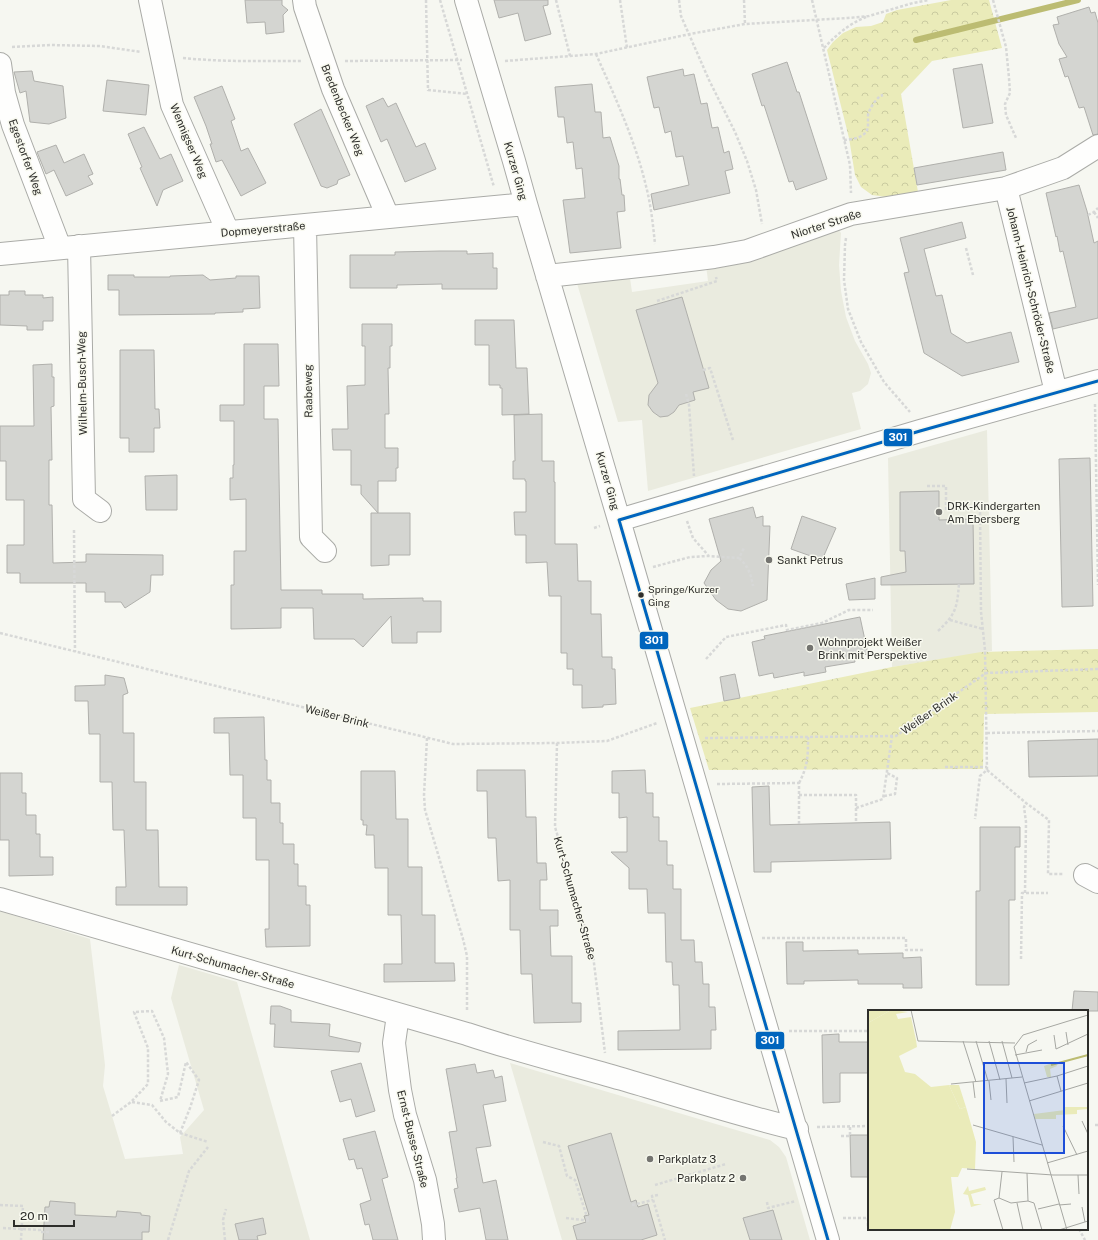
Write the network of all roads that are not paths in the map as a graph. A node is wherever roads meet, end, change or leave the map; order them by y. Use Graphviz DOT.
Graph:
graph roads {
  1 [pos="150,0"];
  2 [pos="304,0"];
  3 [pos="466,0"];
  4 [pos="4,56"];
  5 [pos="1098,146"];
  6 [pos="1006,188"];
  7 [pos="526,204"];
  8 [pos="388,217"];
  9 [pos="305,225"];
  10 [pos="228,232"];
  11 [pos="70,247"];
  12 [pos="0,254"];
  13 [pos="547,276"];
  14 [pos="1098,381"];
  15 [pos="1056,392"];
  16 [pos="100,511"];
  17 [pos="620,520"];
  18 [pos="324,551"];
  19 [pos="0,899"];
  20 [pos="398,1015"];
  21 [pos="804,1128"];
  22 [pos="434,1240"];
  23 [pos="828,1240"];
  1 -- 10 [label="street, Wennigser Weg"];
  2 -- 8 [label="street, Bredenbecker Weg"];
  3 -- 7 [label="street, Kurzer Ging"];
  4 -- 11 [label="street, Egestorfer Weg"];
  5 -- 6 [label="street, Niorter Straße"];
  6 -- 13 [label="street, Niorter Straße"];
  6 -- 15 [label="street, Johann-Heinrich-Schröder-Straße"];
  7 -- 8 [label="street, Dopmeyerstraße"];
  7 -- 13 [label="street, Kurzer Ging"];
  8 -- 9 [label="street, Dopmeyerstraße"];
  9 -- 10 [label="street, Dopmeyerstraße"];
  9 -- 18 [label="street, Raabeweg"];
  10 -- 11 [label="street, Dopmeyerstraße"];
  11 -- 12 [label="street, Dopmeyerstraße"];
  11 -- 16 [label="street, Wilhelm-Busch-Weg"];
  13 -- 17 [label="street, Kurzer Ging"];
  14 -- 15 [label="street"];
  15 -- 17 [label="street"];
  17 -- 21 [label="street, Kurzer Ging"];
  19 -- 20 [label="street, Kurt-Schumacher-Straße"];
  20 -- 21 [label="street, Kurt-Schumacher-Straße"];
  20 -- 22 [label="street, Ernst-Busse-Straße"];
  21 -- 23 [label="street, Kurzer Ging"];
}
